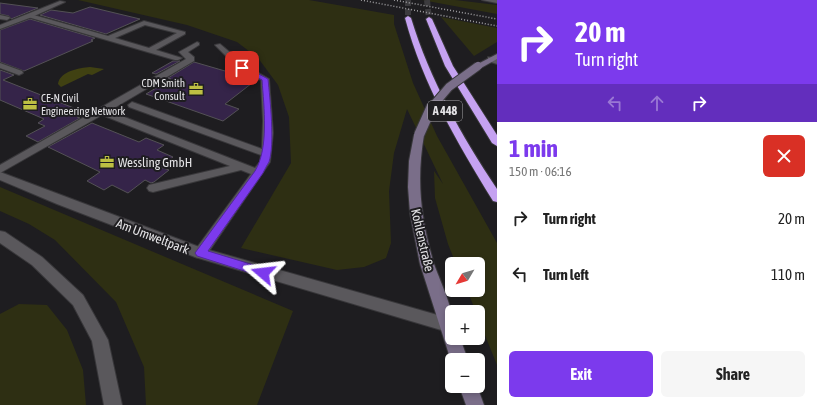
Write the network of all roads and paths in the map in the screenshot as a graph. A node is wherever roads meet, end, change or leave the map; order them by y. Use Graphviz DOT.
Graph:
graph roads {
  1 [pos="485,0"];
  2 [pos="61,1"];
  3 [pos="497,1"];
  4 [pos="30,16"];
  5 [pos="0,17"];
  6 [pos="7,18"];
  7 [pos="408,18"];
  8 [pos="429,19"];
  9 [pos="0,27"];
  10 [pos="109,38"];
  11 [pos="197,44"];
  12 [pos="218,45"];
  13 [pos="150,50"];
  14 [pos="178,58"];
  15 [pos="495,59"];
  16 [pos="0,65"];
  17 [pos="19,73"];
  18 [pos="132,105"];
  19 [pos="101,111"];
  20 [pos="497,143"];
  21 [pos="266,154"];
  22 [pos="241,167"];
  23 [pos="0,170"];
  24 [pos="258,173"];
  25 [pos="0,176"];
  26 [pos="153,188"];
  27 [pos="497,198"];
  28 [pos="0,236"];
  29 [pos="200,253"];
  30 [pos="445,316"];
  31 [pos="445,332"];
  32 [pos="471,393"];
  33 [pos="113,405"];
  34 [pos="475,405"];
  1 -- 3 [label="street"];
  2 -- 4 [label="street"];
  4 -- 9 [label="street"];
  4 -- 10 [label="street"];
  5 -- 6 [label="street"];
  7 -- 27 [label="highway, A 448"];
  8 -- 20 [label="highway, A 448"];
  10 -- 13 [label="street"];
  10 -- 13 [label="street"];
  11 -- 19 [label="street"];
  12 -- 21 [label="street"];
  13 -- 14 [label="street"];
  15 -- 30 [label="street, Kohlenstraße, bridge"];
  16 -- 17 [label="street"];
  18 -- 21 [label="street"];
  19 -- 22 [label="street"];
  19 -- 23 [label="street"];
  21 -- 24 [label="street"];
  22 -- 24 [label="street"];
  22 -- 26 [label="street"];
  24 -- 29 [label="street"];
  25 -- 29 [label="street, Am Umweltpark"];
  28 -- 33 [label="street"];
  29 -- 31 [label="street, Am Umweltpark"];
  32 -- 34 [label="street"];
}
